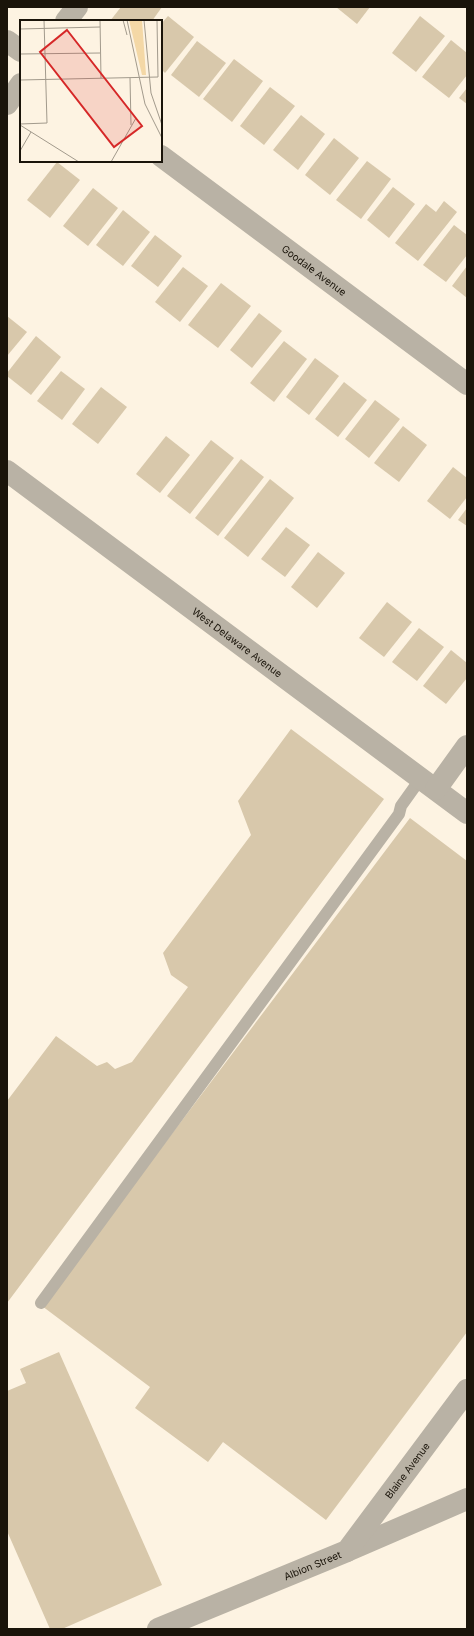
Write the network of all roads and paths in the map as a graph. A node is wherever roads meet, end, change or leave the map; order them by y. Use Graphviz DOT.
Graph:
graph roads {
  1 [pos="77,7"];
  2 [pos="67,20"];
  3 [pos="7,41"];
  4 [pos="20,50"];
  5 [pos="20,85"];
  6 [pos="7,104"];
  7 [pos="162,157"];
  8 [pos="467,384"];
  9 [pos="7,471"];
  10 [pos="467,746"];
  11 [pos="428,784"];
  12 [pos="467,813"];
  13 [pos="41,1303"];
  14 [pos="467,1390"];
  15 [pos="467,1499"];
  16 [pos="348,1551"];
  17 [pos="158,1629"];
  1 -- 2 [label="street"];
  3 -- 4 [label="street"];
  5 -- 6 [label="street"];
  7 -- 8 [label="street, Goodale Avenue"];
  9 -- 11 [label="street, West Delaware Avenue"];
  10 -- 11 [label="street"];
  11 -- 12 [label="street, West Delaware Avenue"];
  11 -- 13 [label="lane"];
  14 -- 16 [label="street, Blaine Avenue"];
  15 -- 16 [label="street, Albion Street"];
  16 -- 17 [label="street, Albion Street"];
}
